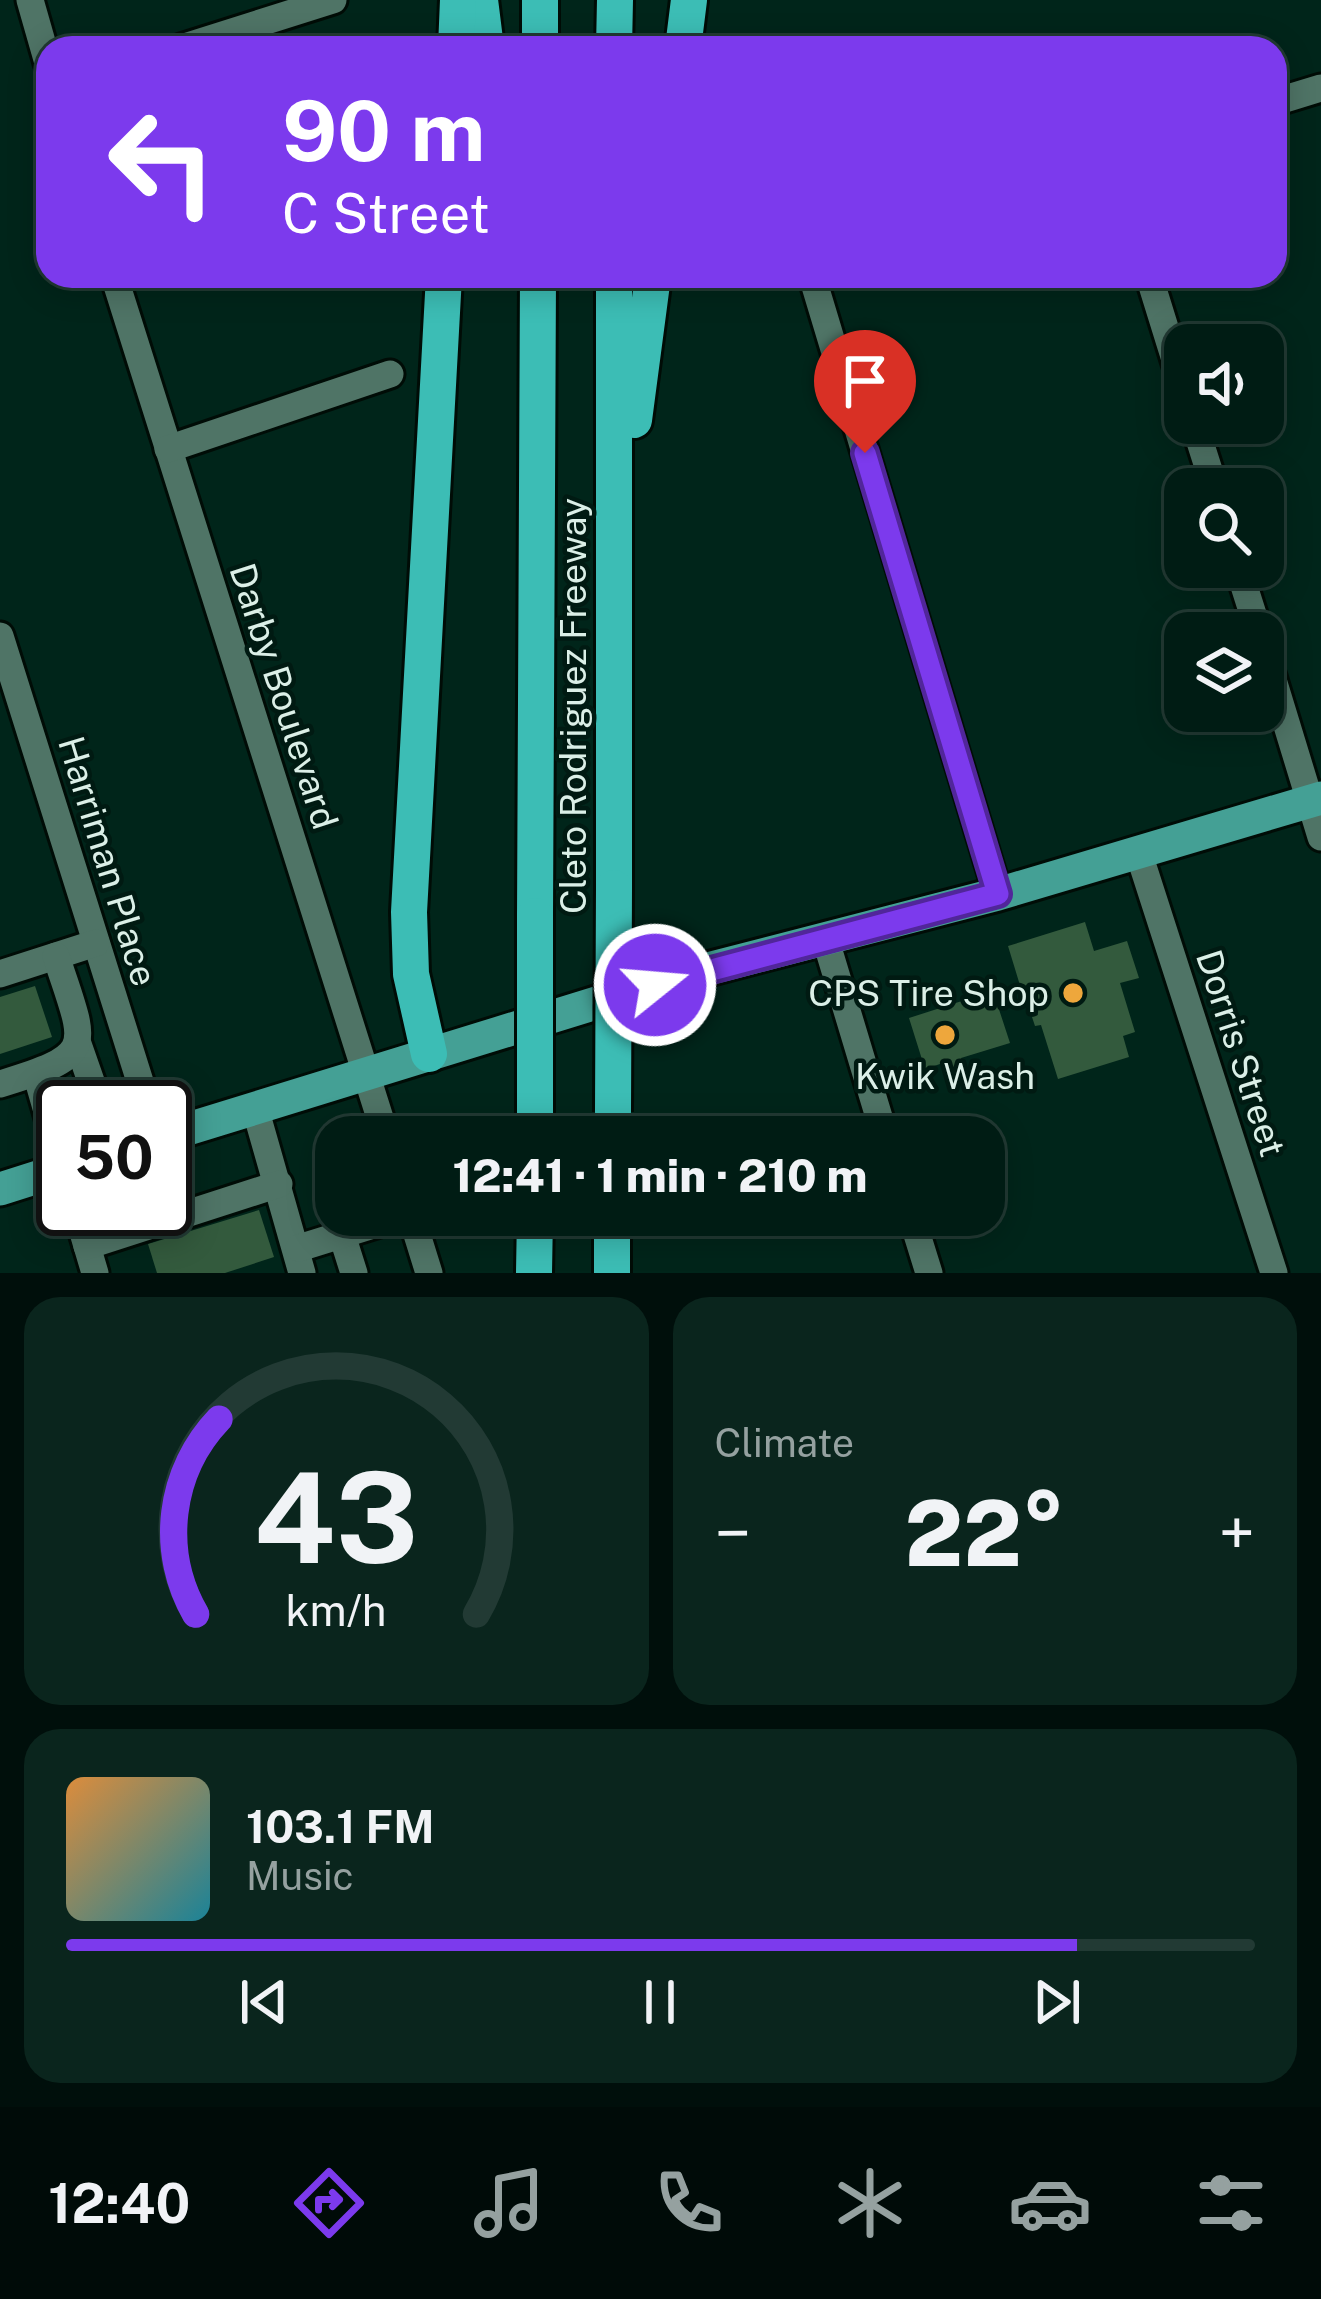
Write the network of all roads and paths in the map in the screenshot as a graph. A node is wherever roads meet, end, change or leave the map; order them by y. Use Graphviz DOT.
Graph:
graph roads {
  1 [pos="29,0"];
  2 [pos="333,0"];
  3 [pos="458,0"];
  4 [pos="480,0"];
  5 [pos="540,0"];
  6 [pos="615,0"];
  7 [pos="689,0"];
  8 [pos="40,36"];
  9 [pos="219,36"];
  10 [pos="456,36"];
  11 [pos="484,36"];
  12 [pos="540,36"];
  13 [pos="614,36"];
  14 [pos="684,36"];
  15 [pos="1321,88"];
  16 [pos="1287,98"];
  17 [pos="118,288"];
  18 [pos="443,288"];
  19 [pos="516,288"];
  20 [pos="538,288"];
  21 [pos="614,288"];
  22 [pos="651,288"];
  23 [pos="816,288"];
  24 [pos="1153,288"];
  25 [pos="1164,324"];
  26 [pos="390,374"];
  27 [pos="168,449"];
  28 [pos="537,458"];
  29 [pos="616,549"];
  30 [pos="0,636"];
  31 [pos="1284,708"];
  32 [pos="1316,800"];
  33 [pos="1321,837"];
  34 [pos="1139,854"];
  35 [pos="998,894"];
  36 [pos="826,941"];
  37 [pos="97,943"];
  38 [pos="56,956"];
  39 [pos="0,974"];
  40 [pos="115,1002"];
  41 [pos="75,1015"];
  42 [pos="79,1044"];
  43 [pos="429,1054"];
  44 [pos="36,1073"];
  45 [pos="366,1073"];
  46 [pos="38,1080"];
  47 [pos="91,1080"];
  48 [pos="140,1080"];
  49 [pos="0,1084"];
  50 [pos="255,1108"];
  51 [pos="379,1116"];
  52 [pos="535,1116"];
  53 [pos="613,1116"];
  54 [pos="879,1116"];
  55 [pos="192,1128"];
  56 [pos="36,1177"];
  57 [pos="279,1184"];
  58 [pos="0,1189"];
  59 [pos="341,1236"];
  60 [pos="342,1236"];
  61 [pos="416,1236"];
  62 [pos="535,1236"];
  63 [pos="612,1236"];
  64 [pos="917,1236"];
  65 [pos="91,1259"];
  66 [pos="304,1266"];
  67 [pos="354,1273"];
  68 [pos="429,1273"];
  69 [pos="534,1273"];
  70 [pos="612,1273"];
  71 [pos="929,1273"];
  72 [pos="1274,1273"];
  1 -- 8 [label="street"];
  2 -- 9 [label="street"];
  3 -- 10 [label="highway"];
  4 -- 11 [label="highway"];
  5 -- 12 [label="highway"];
  6 -- 13 [label="highway"];
  7 -- 14 [label="highway"];
  15 -- 16 [label="street"];
  17 -- 27 [label="street, Darby Boulevard"];
  18 -- 43 [label="highway"];
  19 -- 28 [label="highway"];
  20 -- 28 [label="highway, Cleto Rodriguez Freeway"];
  21 -- 29 [label="highway, Cleto Rodriguez Freeway"];
  22 -- 29 [label="highway"];
  23 -- 35 [label="street"];
  24 -- 25 [label="street"];
  26 -- 27 [label="street"];
  27 -- 45 [label="street, Darby Boulevard"];
  28 -- 52 [label="highway, Cleto Rodriguez Freeway, bridge"];
  29 -- 53 [label="highway, Cleto Rodriguez Freeway, bridge"];
  30 -- 37 [label="street, Harriman Place"];
  31 -- 32 [label="street"];
  32 -- 33 [label="street"];
  32 -- 34 [label="main road"];
  34 -- 35 [label="main road"];
  34 -- 72 [label="street, Dorris Street"];
  35 -- 36 [label="main road"];
  36 -- 43 [label="main road"];
  36 -- 54 [label="street"];
  37 -- 38 [label="street"];
  37 -- 40 [label="street, Harriman Place"];
  38 -- 39 [label="street"];
  38 -- 41 [label="street"];
  40 -- 41 [label="street"];
  40 -- 48 [label="street, Harriman Place"];
  41 -- 42 [label="street"];
  42 -- 44 [label="street"];
  42 -- 47 [label="street"];
  43 -- 45 [label="main road"];
  44 -- 46 [label="street"];
  44 -- 49 [label="street"];
  45 -- 50 [label="main road"];
  45 -- 51 [label="street, Darby Boulevard"];
  50 -- 55 [label="main road"];
  50 -- 57 [label="street"];
  56 -- 58 [label="main road"];
  57 -- 65 [label="street"];
  57 -- 66 [label="street"];
  59 -- 66 [label="street"];
  60 -- 67 [label="street"];
  61 -- 68 [label="street"];
  62 -- 69 [label="highway"];
  63 -- 70 [label="highway"];
  64 -- 71 [label="street"];
}
